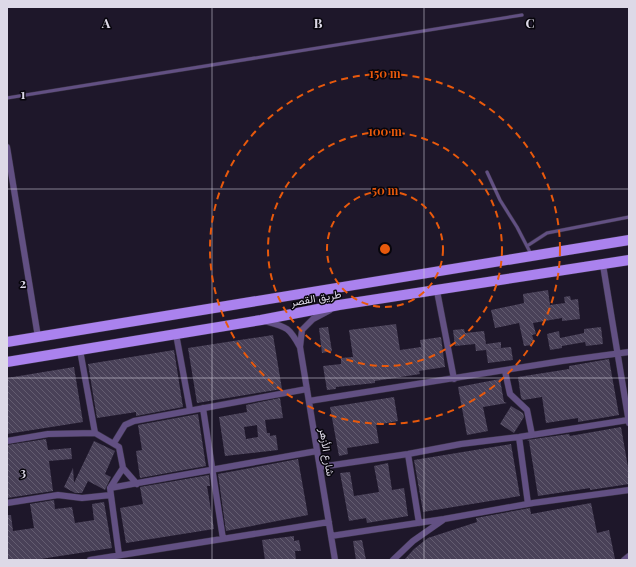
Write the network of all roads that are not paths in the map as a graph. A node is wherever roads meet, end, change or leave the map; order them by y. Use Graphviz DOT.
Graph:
graph roads {
  1 [pos="522,15"];
  2 [pos="7,98"];
  3 [pos="7,147"];
  4 [pos="9,167"];
  5 [pos="487,172"];
  6 [pos="629,217"];
  7 [pos="629,240"];
  8 [pos="527,246"];
  9 [pos="532,256"];
  10 [pos="626,261"];
  11 [pos="603,265"];
  12 [pos="437,291"];
  13 [pos="339,305"];
  14 [pos="261,320"];
  15 [pos="176,334"];
  16 [pos="38,337"];
  17 [pos="7,342"];
  18 [pos="300,347"];
  19 [pos="80,350"];
  20 [pos="629,352"];
  21 [pos="618,354"];
  22 [pos="7,362"];
  23 [pos="505,371"];
  24 [pos="454,379"];
  25 [pos="307,389"];
  26 [pos="309,401"];
  27 [pos="203,408"];
  28 [pos="190,410"];
  29 [pos="629,422"];
  30 [pos="95,433"];
  31 [pos="532,435"];
  32 [pos="519,437"];
  33 [pos="7,441"];
  34 [pos="114,443"];
  35 [pos="317,452"];
  36 [pos="408,454"];
  37 [pos="320,467"];
  38 [pos="123,468"];
  39 [pos="212,470"];
  40 [pos="137,484"];
  41 [pos="629,490"];
  42 [pos="110,491"];
  43 [pos="7,503"];
  44 [pos="528,504"];
  45 [pos="444,519"];
  46 [pos="329,522"];
  47 [pos="419,523"];
  48 [pos="331,536"];
  49 [pos="223,539"];
  50 [pos="118,555"];
  51 [pos="629,556"];
  52 [pos="90,560"];
  53 [pos="335,560"];
  54 [pos="393,560"];
  55 [pos="624,560"];
  1 -- 2 [label="lane"];
  3 -- 4 [label="street"];
  4 -- 16 [label="street"];
  5 -- 8 [label="lane"];
  6 -- 8 [label="lane"];
  7 -- 9 [label="main road, طريق القصر"];
  8 -- 9 [label="lane"];
  9 -- 16 [label="main road, طريق القصر"];
  10 -- 11 [label="main road, طريق القصر"];
  11 -- 12 [label="main road, طريق القصر"];
  11 -- 21 [label="street"];
  12 -- 13 [label="main road, طريق القصر"];
  12 -- 24 [label="street"];
  13 -- 14 [label="main road, طريق القصر"];
  13 -- 18 [label="street, شارع الأزهر"];
  14 -- 15 [label="main road, طريق القصر"];
  14 -- 18 [label="street, شارع الأزهر"];
  15 -- 19 [label="main road, طريق القصر"];
  15 -- 28 [label="street"];
  16 -- 17 [label="main road, طريق القصر"];
  18 -- 25 [label="street, شارع الأزهر"];
  19 -- 22 [label="main road, طريق القصر"];
  19 -- 30 [label="street"];
  20 -- 21 [label="street"];
  21 -- 23 [label="street"];
  21 -- 29 [label="street"];
  23 -- 24 [label="street"];
  23 -- 31 [label="street"];
  24 -- 26 [label="street"];
  25 -- 26 [label="street, شارع الأزهر"];
  25 -- 27 [label="street"];
  26 -- 35 [label="street, شارع الأزهر"];
  27 -- 28 [label="street"];
  27 -- 39 [label="street"];
  28 -- 34 [label="street"];
  29 -- 31 [label="street"];
  30 -- 33 [label="street"];
  30 -- 34 [label="street"];
  31 -- 32 [label="street"];
  32 -- 36 [label="street"];
  32 -- 44 [label="street"];
  34 -- 38 [label="street"];
  35 -- 37 [label="street, شارع الأزهر"];
  35 -- 39 [label="street"];
  36 -- 37 [label="street"];
  36 -- 47 [label="street"];
  37 -- 46 [label="street, شارع الأزهر"];
  38 -- 40 [label="street"];
  38 -- 42 [label="street"];
  39 -- 40 [label="street"];
  39 -- 49 [label="street"];
  40 -- 42 [label="street"];
  41 -- 44 [label="street"];
  42 -- 43 [label="street"];
  42 -- 50 [label="street"];
  44 -- 45 [label="street"];
  45 -- 47 [label="street"];
  45 -- 54 [label="street"];
  46 -- 48 [label="street, شارع الأزهر"];
  46 -- 49 [label="street"];
  47 -- 48 [label="street"];
  48 -- 53 [label="street, شارع الأزهر"];
  49 -- 50 [label="street"];
  50 -- 52 [label="street"];
  51 -- 55 [label="street"];
}
